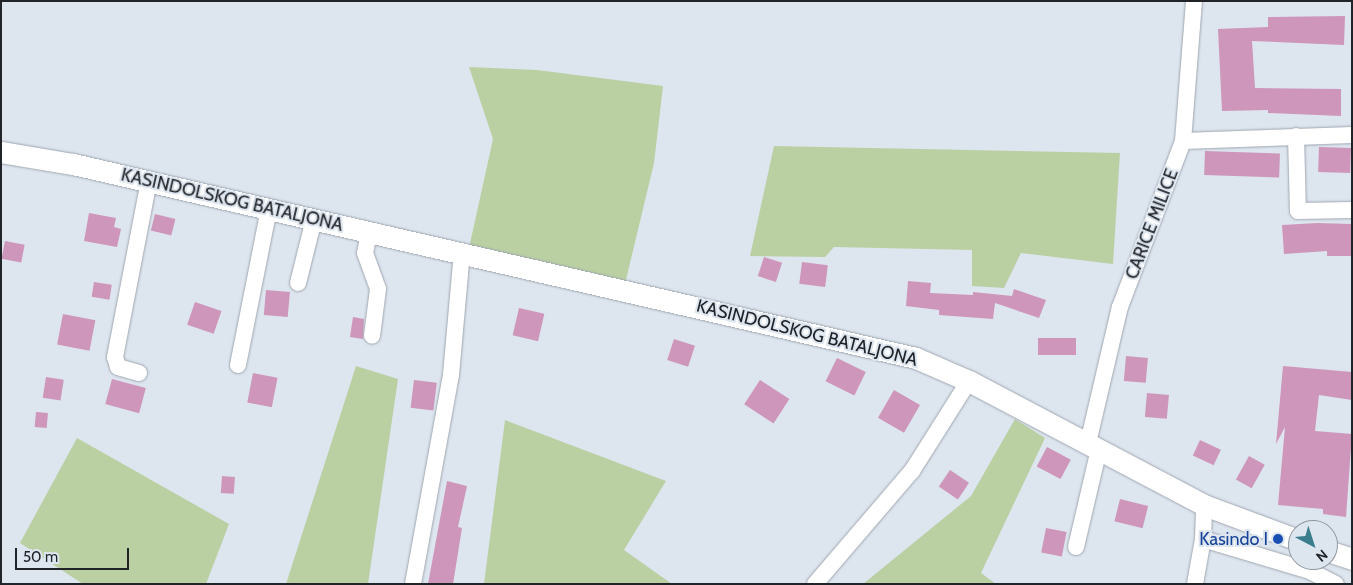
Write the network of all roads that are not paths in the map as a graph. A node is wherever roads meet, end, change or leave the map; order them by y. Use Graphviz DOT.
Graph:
graph roads {
  1 [pos="1194,1"];
  2 [pos="1352,135"];
  3 [pos="1296,136"];
  4 [pos="1183,141"];
  5 [pos="1,152"];
  6 [pos="149,181"];
  7 [pos="270,209"];
  8 [pos="1352,210"];
  9 [pos="314,219"];
  10 [pos="368,231"];
  11 [pos="462,252"];
  12 [pos="298,283"];
  13 [pos="372,336"];
  14 [pos="238,365"];
  15 [pos="139,373"];
  16 [pos="969,381"];
  17 [pos="1093,446"];
  18 [pos="1204,504"];
  19 [pos="1288,536"];
  20 [pos="1203,540"];
  21 [pos="1076,547"];
  22 [pos="1338,554"];
  23 [pos="1352,559"];
  24 [pos="413,584"];
  25 [pos="815,584"];
  26 [pos="1195,584"];
  27 [pos="1336,584"];
  1 -- 4 [label="street, CARICE MILICE"];
  2 -- 3 [label="street"];
  3 -- 4 [label="street"];
  3 -- 8 [label="street"];
  4 -- 17 [label="street, CARICE MILICE"];
  5 -- 6 [label="street, KASINDOLSKOG BATALJONA"];
  6 -- 7 [label="street, KASINDOLSKOG BATALJONA"];
  6 -- 15 [label="street"];
  7 -- 9 [label="street, KASINDOLSKOG BATALJONA"];
  7 -- 14 [label="street"];
  9 -- 10 [label="street, KASINDOLSKOG BATALJONA"];
  9 -- 12 [label="street"];
  10 -- 11 [label="street, KASINDOLSKOG BATALJONA"];
  10 -- 13 [label="street"];
  11 -- 16 [label="street, KASINDOLSKOG BATALJONA"];
  11 -- 24 [label="street"];
  16 -- 17 [label="street, KASINDOLSKOG BATALJONA"];
  16 -- 25 [label="street"];
  17 -- 18 [label="street, KASINDOLSKOG BATALJONA"];
  17 -- 21 [label="street, CARICE MILICE"];
  18 -- 19 [label="street, KASINDOLSKOG BATALJONA"];
  18 -- 20 [label="street"];
  20 -- 26 [label="street"];
  20 -- 27 [label="street"];
  22 -- 23 [label="street"];
}
